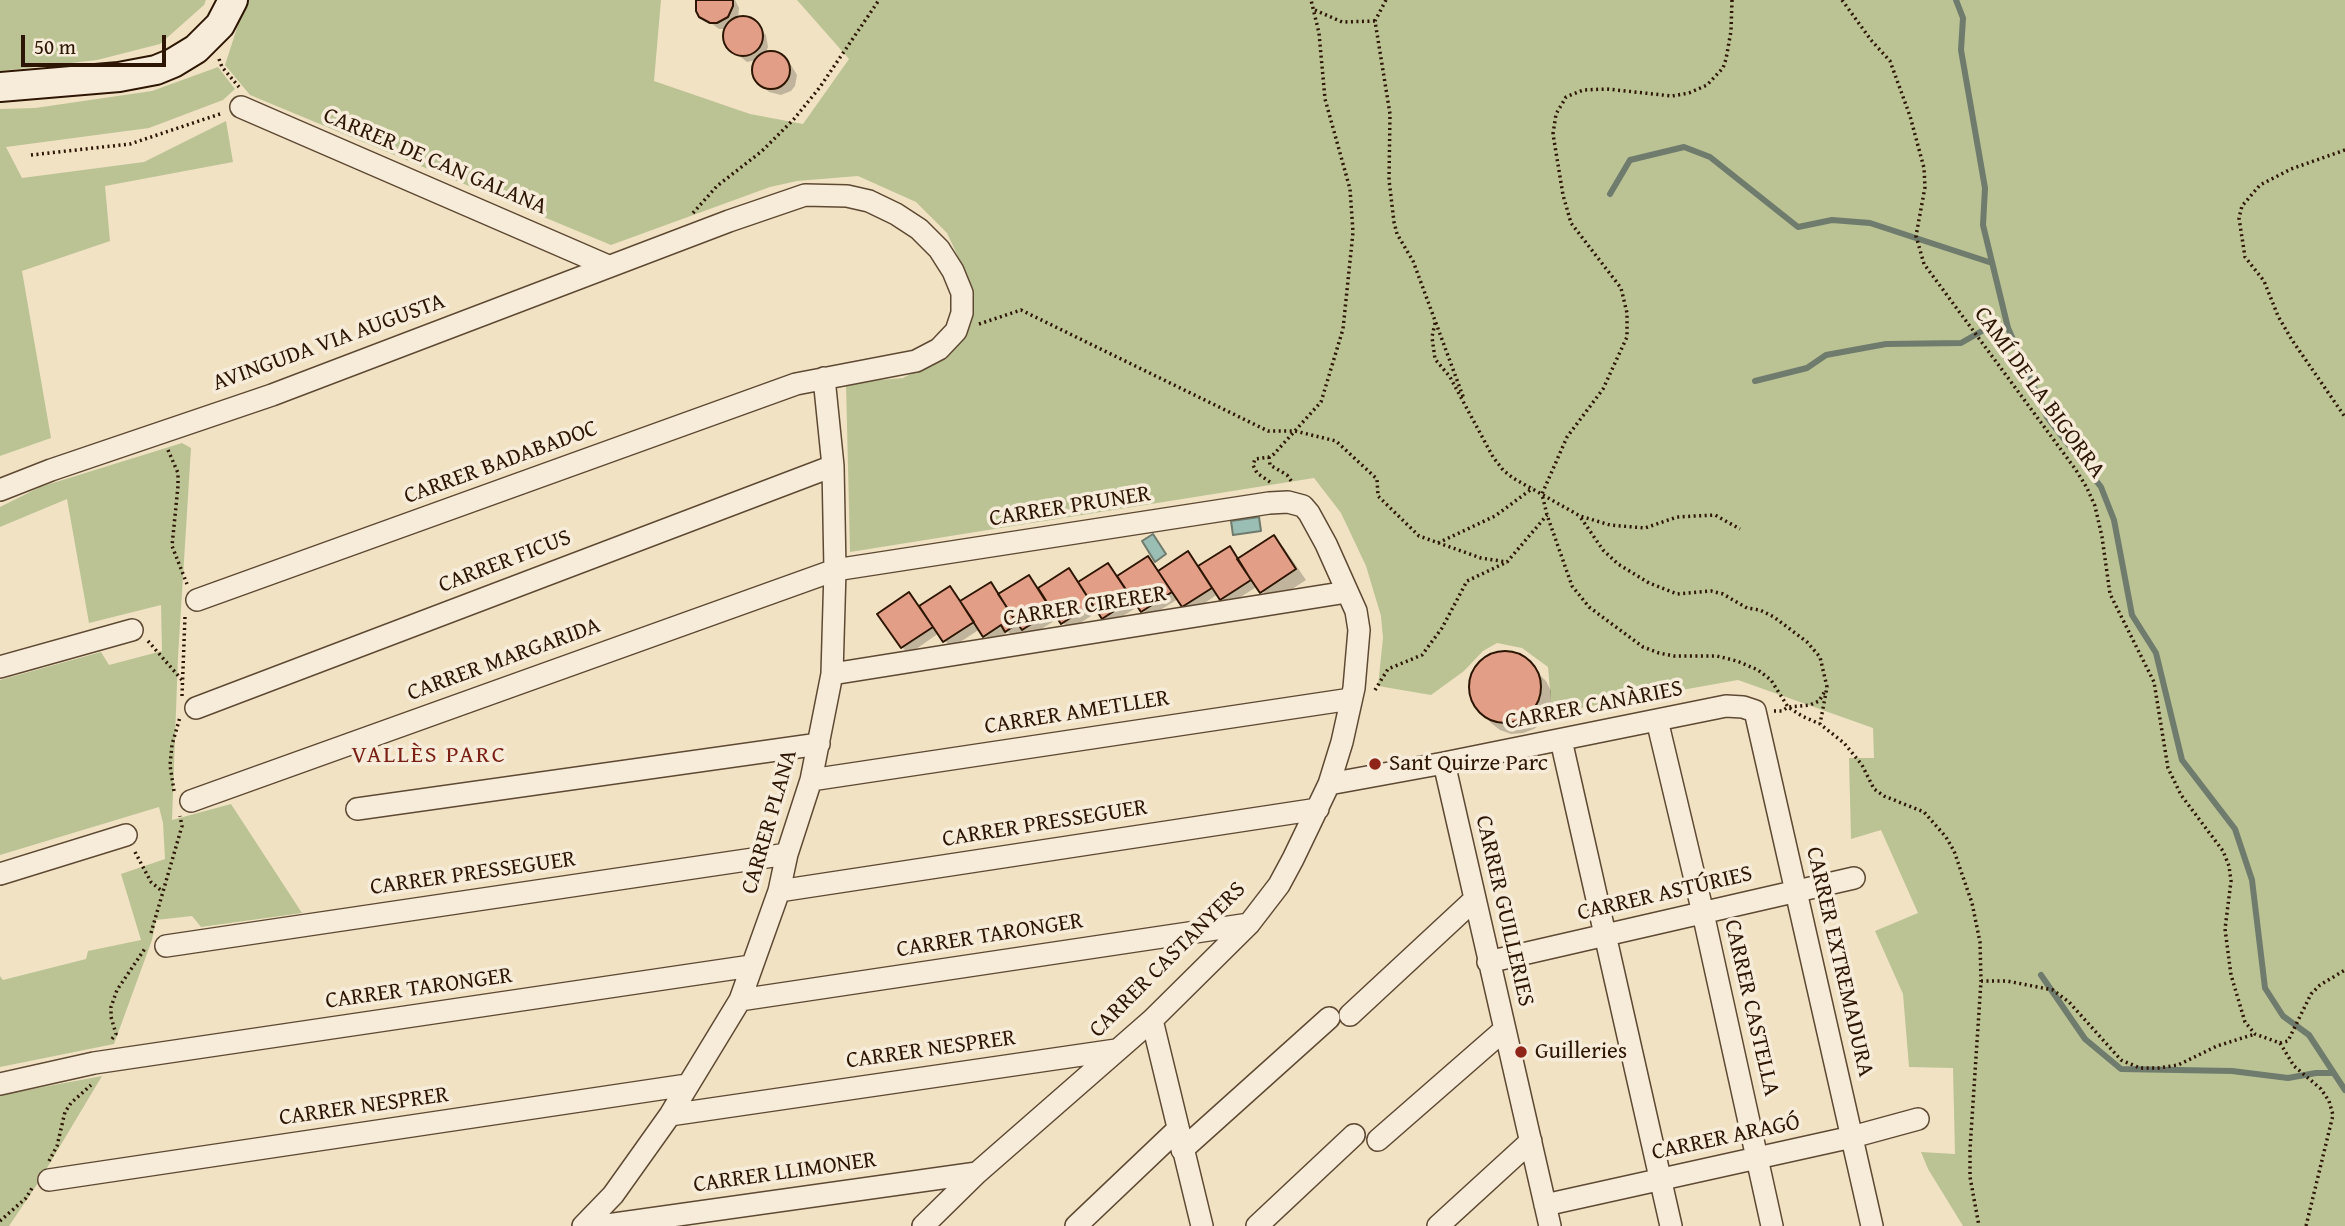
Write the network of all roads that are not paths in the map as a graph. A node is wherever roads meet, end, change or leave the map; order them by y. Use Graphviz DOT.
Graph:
graph roads {
  1 [pos="233,0"];
  2 [pos="0,87"];
  3 [pos="241,107"];
  4 [pos="608,266"];
  5 [pos="956,331"];
  6 [pos="824,378"];
  7 [pos="833,466"];
  8 [pos="0,490"];
  9 [pos="1309,513"];
  10 [pos="835,570"];
  11 [pos="1347,592"];
  12 [pos="197,600"];
  13 [pos="132,630"];
  14 [pos="0,667"];
  15 [pos="832,674"];
  16 [pos="1353,693"];
  17 [pos="196,708"];
  18 [pos="1755,710"];
  19 [pos="1657,720"];
  20 [pos="1562,740"];
  21 [pos="819,744"];
  22 [pos="1444,763"];
  23 [pos="811,780"];
  24 [pos="1329,784"];
  25 [pos="191,801"];
  26 [pos="356,809"];
  27 [pos="1318,809"];
  28 [pos="125,835"];
  29 [pos="787,854"];
  30 [pos="0,874"];
  31 [pos="1854,878"];
  32 [pos="779,891"];
  33 [pos="1797,891"];
  34 [pos="1475,899"];
  35 [pos="1703,913"];
  36 [pos="1249,923"];
  37 [pos="1605,935"];
  38 [pos="166,946"];
  39 [pos="1488,962"];
  40 [pos="751,966"];
  41 [pos="740,1000"];
  42 [pos="1153,1020"];
  43 [pos="1504,1030"];
  44 [pos="1116,1049"];
  45 [pos="0,1084"];
  46 [pos="687,1085"];
  47 [pos="670,1115"];
  48 [pos="1918,1119"];
  49 [pos="1354,1135"];
  50 [pos="1852,1138"];
  51 [pos="1180,1140"];
  52 [pos="1378,1140"];
  53 [pos="1531,1141"];
  54 [pos="1757,1158"];
  55 [pos="976,1173"];
  56 [pos="50,1180"];
  57 [pos="1660,1180"];
  58 [pos="1545,1205"];
  59 [pos="583,1226"];
  60 [pos="600,1226"];
  61 [pos="923,1226"];
  62 [pos="1076,1226"];
  63 [pos="1202,1226"];
  64 [pos="1257,1226"];
  65 [pos="1438,1226"];
  66 [pos="1550,1226"];
  67 [pos="1671,1226"];
  68 [pos="1772,1226"];
  69 [pos="1872,1226"];
  1 -- 2 [label="main road"];
  3 -- 4 [label="street, CARRER DE CAN GALANA"];
  4 -- 5 [label="street, AVINGUDA VIA AUGUSTA"];
  4 -- 8 [label="street, AVINGUDA VIA AUGUSTA"];
  5 -- 6 [label="street, CARRER BADABADOC"];
  6 -- 7 [label="street, CARRER PLANA"];
  6 -- 12 [label="street, CARRER BADABADOC"];
  7 -- 10 [label="street, CARRER PLANA"];
  7 -- 17 [label="street, CARRER FICUS"];
  9 -- 10 [label="street, CARRER PRUNER"];
  9 -- 11 [label="street, CARRER CASTANYERS"];
  10 -- 15 [label="street, CARRER PLANA"];
  10 -- 25 [label="street, CARRER MARGARIDA"];
  11 -- 15 [label="street, CARRER CIRERER"];
  11 -- 16 [label="street, CARRER CASTANYERS"];
  13 -- 14 [label="street"];
  15 -- 21 [label="street, CARRER PLANA"];
  16 -- 23 [label="street, CARRER AMETLLER"];
  16 -- 24 [label="street, CARRER CASTANYERS"];
  18 -- 19 [label="street, CARRER CANÀRIES"];
  18 -- 33 [label="street, CARRER EXTREMADURA"];
  19 -- 20 [label="street, CARRER CANÀRIES"];
  19 -- 35 [label="street, CARRER CASTELLA"];
  20 -- 22 [label="street, CARRER CANÀRIES"];
  20 -- 37 [label="street"];
  21 -- 23 [label="street, CARRER PLANA"];
  21 -- 26 [label="street"];
  22 -- 24 [label="street"];
  22 -- 34 [label="street, CARRER GUILLERIES"];
  23 -- 29 [label="street, CARRER PLANA"];
  24 -- 27 [label="street, CARRER CASTANYERS"];
  27 -- 32 [label="street, CARRER PRESSEGUER"];
  27 -- 36 [label="street, CARRER CASTANYERS"];
  28 -- 30 [label="street"];
  29 -- 32 [label="street, CARRER PLANA"];
  29 -- 38 [label="street, CARRER PRESSEGUER"];
  31 -- 33 [label="street, CARRER ASTÚRIES"];
  32 -- 40 [label="street, CARRER PLANA"];
  33 -- 35 [label="street, CARRER ASTÚRIES"];
  33 -- 50 [label="street, CARRER EXTREMADURA"];
  34 -- 39 [label="street, CARRER GUILLERIES"];
  34 -- 51 [label="street"];
  35 -- 37 [label="street, CARRER ASTÚRIES"];
  35 -- 54 [label="street, CARRER CASTELLA"];
  36 -- 41 [label="street, CARRER TARONGER"];
  36 -- 42 [label="street, CARRER CASTANYERS"];
  37 -- 39 [label="street, CARRER ASTÚRIES"];
  37 -- 57 [label="street"];
  39 -- 43 [label="street, CARRER GUILLERIES"];
  40 -- 41 [label="street, CARRER PLANA"];
  40 -- 45 [label="street, CARRER TARONGER"];
  41 -- 46 [label="street, CARRER PLANA"];
  42 -- 44 [label="street, CARRER CASTANYERS"];
  42 -- 51 [label="street"];
  43 -- 52 [label="street"];
  43 -- 53 [label="street, CARRER GUILLERIES"];
  44 -- 47 [label="street, CARRER NESPRER"];
  44 -- 55 [label="street, CARRER CASTANYERS"];
  46 -- 47 [label="street, CARRER PLANA"];
  46 -- 56 [label="street, CARRER NESPRER"];
  47 -- 59 [label="street, CARRER PLANA"];
  48 -- 50 [label="street, CARRER ARAGÓ"];
  49 -- 64 [label="street"];
  50 -- 54 [label="street, CARRER ARAGÓ"];
  50 -- 69 [label="street, CARRER EXTREMADURA"];
  51 -- 62 [label="street"];
  51 -- 63 [label="street"];
  53 -- 58 [label="street, CARRER GUILLERIES"];
  53 -- 65 [label="street"];
  54 -- 57 [label="street, CARRER ARAGÓ"];
  54 -- 68 [label="street, CARRER CASTELLA"];
  55 -- 60 [label="street, CARRER LLIMONER"];
  55 -- 61 [label="street, CARRER CASTANYERS"];
  57 -- 58 [label="street, CARRER ARAGÓ"];
  57 -- 67 [label="street"];
  58 -- 66 [label="street, CARRER GUILLERIES"];
}
